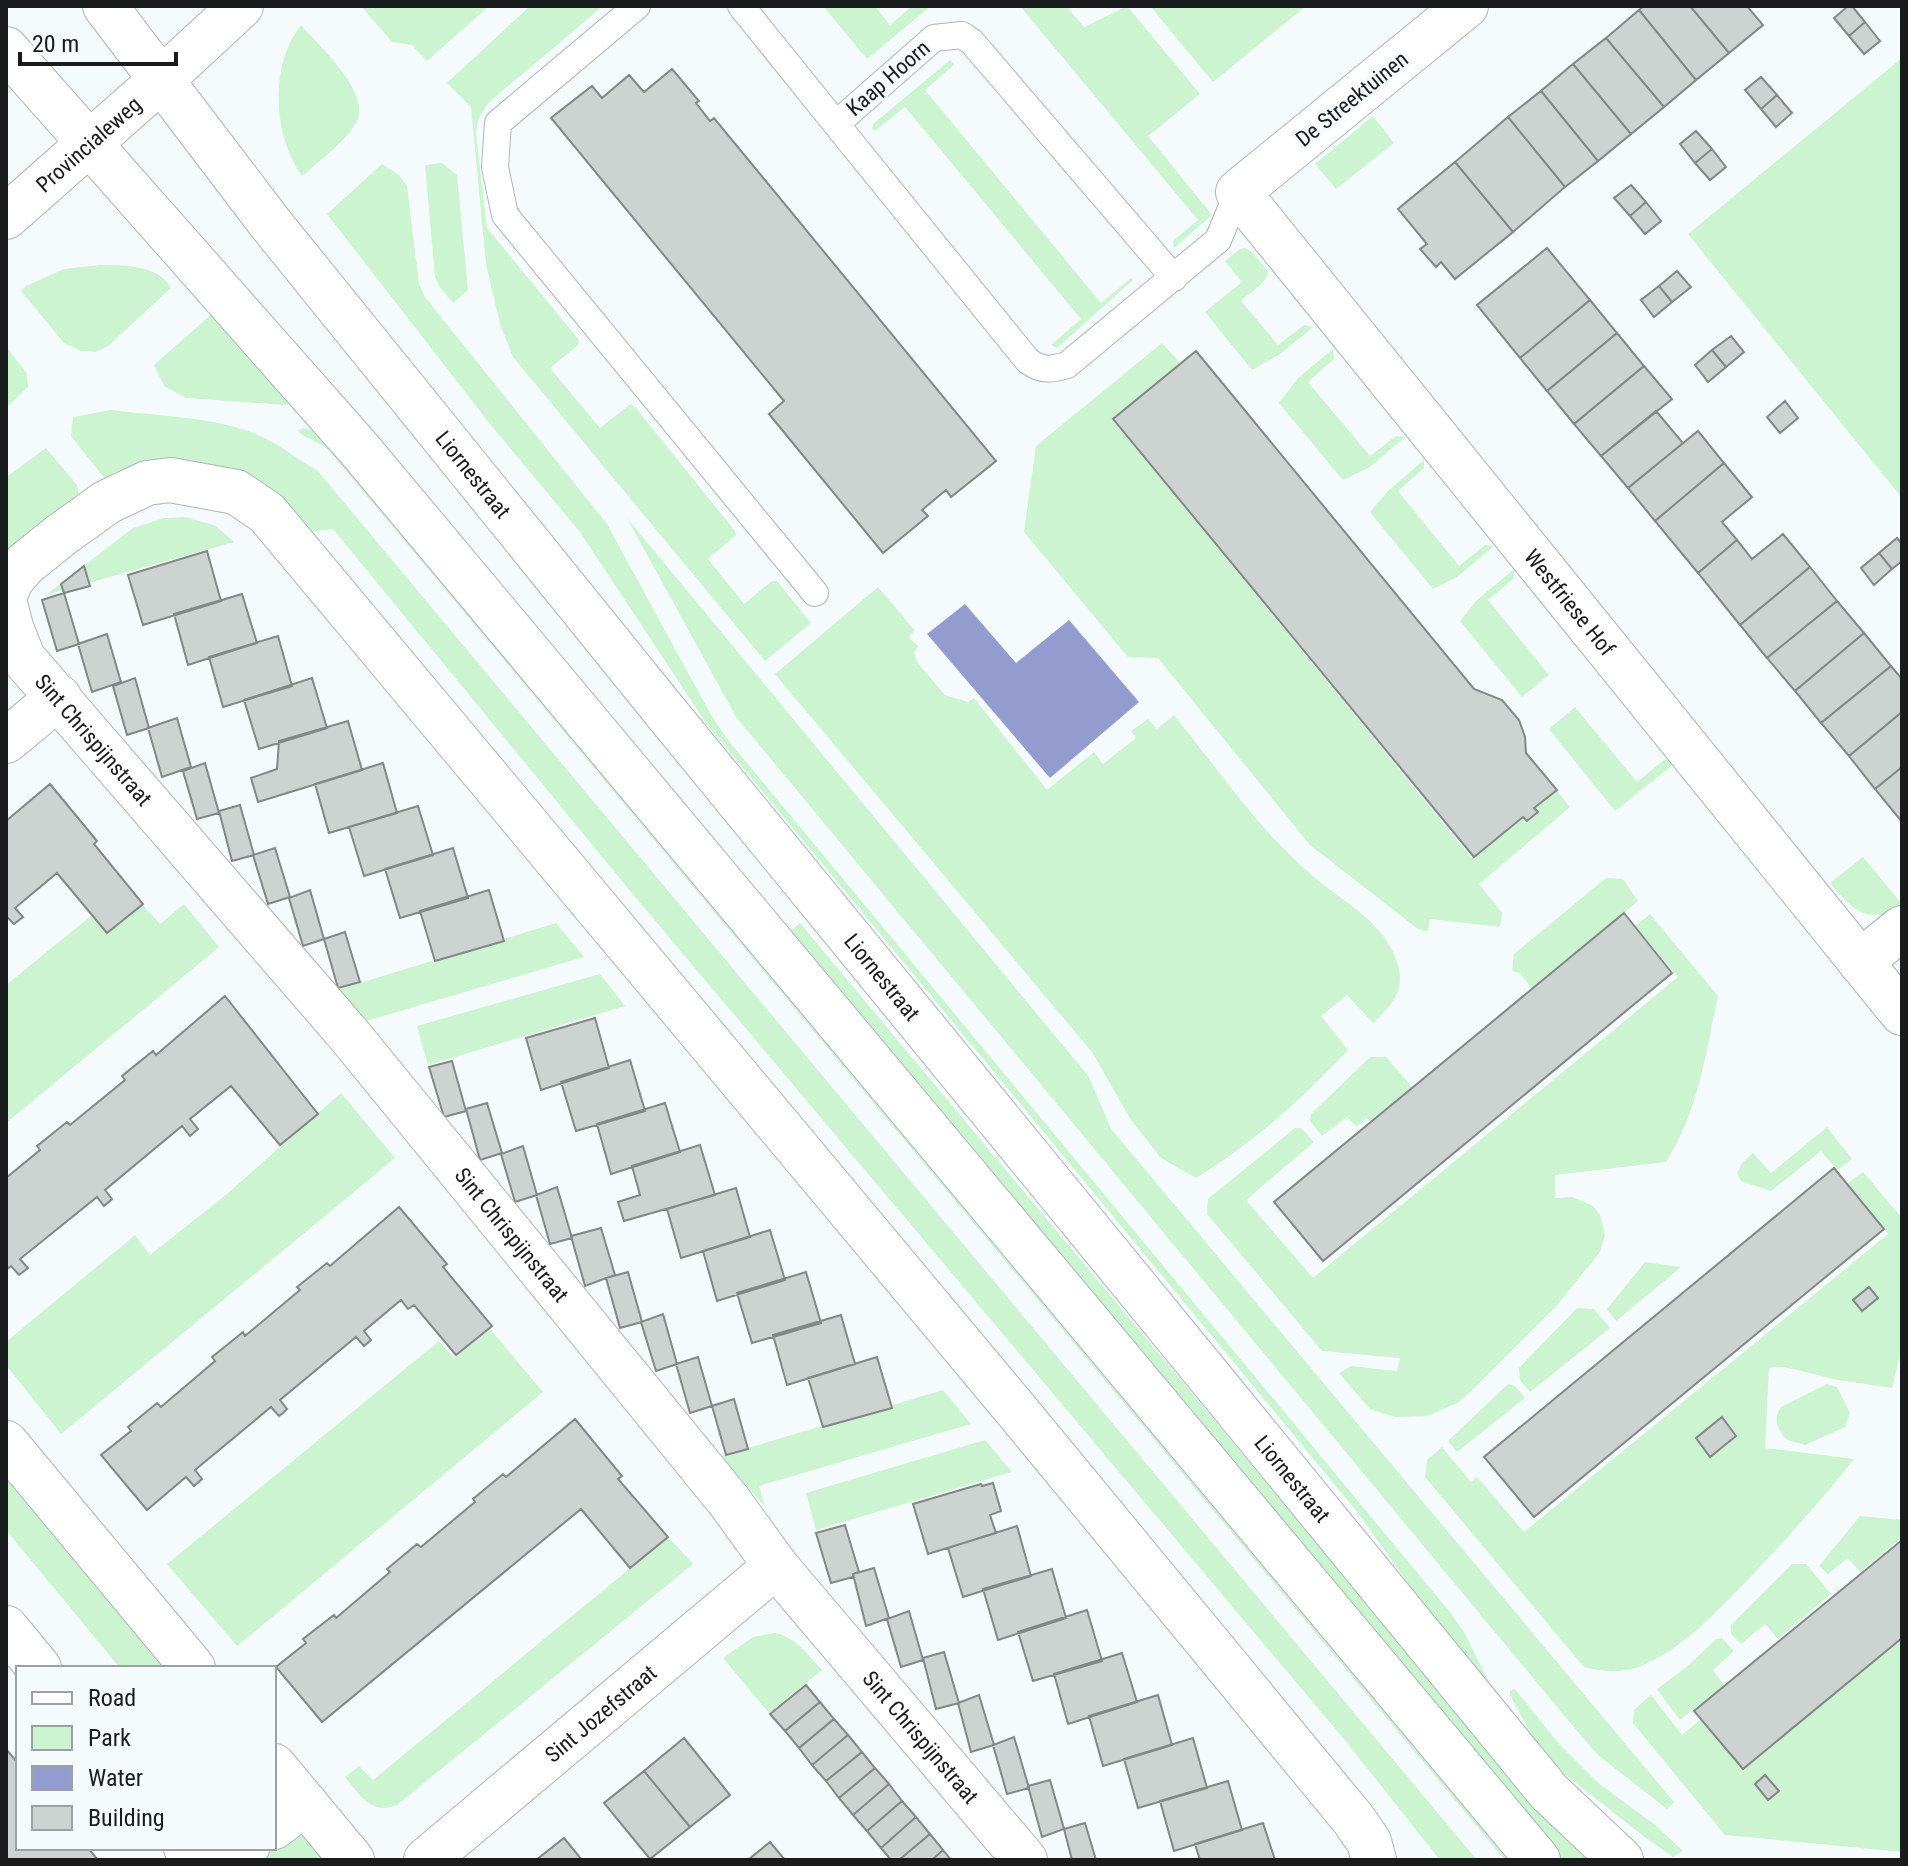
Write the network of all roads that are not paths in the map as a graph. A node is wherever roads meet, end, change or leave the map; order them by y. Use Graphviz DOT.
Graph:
graph roads {
  1 [pos="105,6"];
  2 [pos="241,6"];
  3 [pos="637,6"];
  4 [pos="741,6"];
  5 [pos="1466,6"];
  6 [pos="6,49"];
  7 [pos="161,80"];
  8 [pos="836,124"];
  9 [pos="90,145"];
  10 [pos="1238,192"];
  11 [pos="6,217"];
  12 [pos="1174,278"];
  13 [pos="6,593"];
  14 [pos="815,593"];
  15 [pos="6,607"];
  16 [pos="59,697"];
  17 [pos="6,741"];
  18 [pos="1902,928"];
  19 [pos="1860,962"];
  20 [pos="1902,1013"];
  21 [pos="6,1443"];
  22 [pos="776,1566"];
  23 [pos="6,1628"];
  24 [pos="37,1666"];
  25 [pos="191,1666"];
  26 [pos="276,1773"];
  27 [pos="289,1815"];
  28 [pos="352,1860"];
  29 [pos="426,1860"];
  30 [pos="1025,1860"];
  31 [pos="1374,1860"];
  32 [pos="1538,1860"];
  33 [pos="1621,1860"];
  1 -- 7 [label="street, Liornestraat"];
  2 -- 7 [label="street, Provincialeweg"];
  3 -- 14 [label="lane"];
  4 -- 8 [label="lane"];
  5 -- 10 [label="street, De Streektuinen"];
  6 -- 9 [label="street"];
  7 -- 9 [label="street, Provincialeweg"];
  7 -- 33 [label="street, Liornestraat"];
  8 -- 12 [label="lane, Kaap Hoorn"];
  8 -- 12 [label="lane, Kaap Hoorn"];
  9 -- 11 [label="street, Provincialeweg"];
  9 -- 32 [label="street"];
  10 -- 12 [label="lane, Kaap Hoorn"];
  10 -- 19 [label="street, Westfriese Hof"];
  13 -- 31 [label="street"];
  15 -- 16 [label="street, Sint Chrispijnstraat"];
  16 -- 17 [label="street"];
  16 -- 22 [label="street, Sint Chrispijnstraat"];
  18 -- 19 [label="street"];
  19 -- 20 [label="street, Westfriese Hof"];
  21 -- 25 [label="street"];
  22 -- 29 [label="street, Sint Jozefstraat"];
  22 -- 30 [label="street, Sint Chrispijnstraat"];
  23 -- 24 [label="street"];
  26 -- 27 [label="street"];
  27 -- 28 [label="street"];
}
